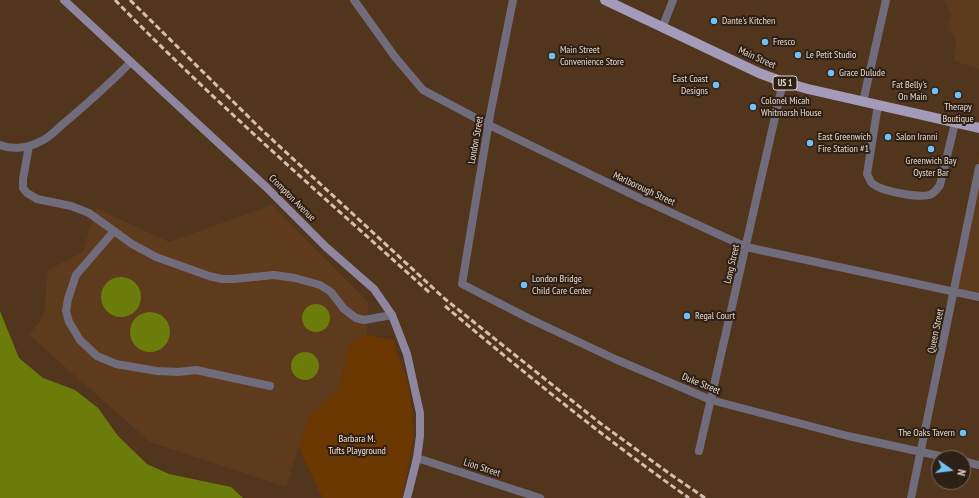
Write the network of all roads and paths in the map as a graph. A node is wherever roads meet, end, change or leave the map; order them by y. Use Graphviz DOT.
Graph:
graph roads {
  1 [pos="64,0"];
  2 [pos="354,0"];
  3 [pos="513,0"];
  4 [pos="605,0"];
  5 [pos="673,0"];
  6 [pos="886,0"];
  7 [pos="663,26"];
  8 [pos="131,62"];
  9 [pos="783,82"];
  10 [pos="863,102"];
  11 [pos="878,105"];
  12 [pos="955,123"];
  13 [pos="489,124"];
  14 [pos="979,128"];
  15 [pos="0,145"];
  16 [pos="29,146"];
  17 [pos="979,168"];
  18 [pos="114,231"];
  19 [pos="746,247"];
  20 [pos="462,284"];
  21 [pos="954,292"];
  22 [pos="979,297"];
  23 [pos="392,315"];
  24 [pos="270,386"];
  25 [pos="711,400"];
  26 [pos="700,451"];
  27 [pos="921,452"];
  28 [pos="931,454"];
  29 [pos="417,458"];
  30 [pos="408,498"];
  31 [pos="540,498"];
  32 [pos="911,498"];
  1 -- 8 [label="street, Crompton Avenue"];
  2 -- 13 [label="street, Marlborough Street"];
  3 -- 13 [label="street, London Street"];
  4 -- 7 [label="main road, Main Street / US 1"];
  5 -- 7 [label="street"];
  6 -- 10 [label="street"];
  7 -- 9 [label="main road, Main Street / US 1"];
  8 -- 16 [label="street"];
  8 -- 23 [label="street, Crompton Avenue"];
  9 -- 10 [label="main road, Main Street / US 1"];
  9 -- 19 [label="street, Long Street"];
  10 -- 11 [label="main road, Main Street / US 1"];
  11 -- 12 [label="main road, Main Street / US 1"];
  11 -- 12 [label="street"];
  12 -- 14 [label="main road, Main Street / US 1"];
  13 -- 19 [label="street, Marlborough Street"];
  13 -- 20 [label="street, London Street"];
  15 -- 16 [label="street"];
  16 -- 18 [label="street"];
  17 -- 21 [label="street, Queen Street"];
  18 -- 23 [label="street"];
  18 -- 24 [label="street"];
  19 -- 21 [label="street, Marlborough Street"];
  19 -- 25 [label="street, Long Street"];
  20 -- 25 [label="street, Duke Street"];
  21 -- 22 [label="street, Marlborough Street"];
  21 -- 27 [label="street, Queen Street"];
  23 -- 29 [label="street, Crompton Avenue"];
  25 -- 26 [label="street, Long Street"];
  25 -- 27 [label="street, Duke Street"];
  27 -- 28 [label="street, Duke Street"];
  27 -- 32 [label="street, Queen Street"];
  29 -- 30 [label="street, Crompton Avenue"];
  29 -- 31 [label="street, Lion Street"];
}
